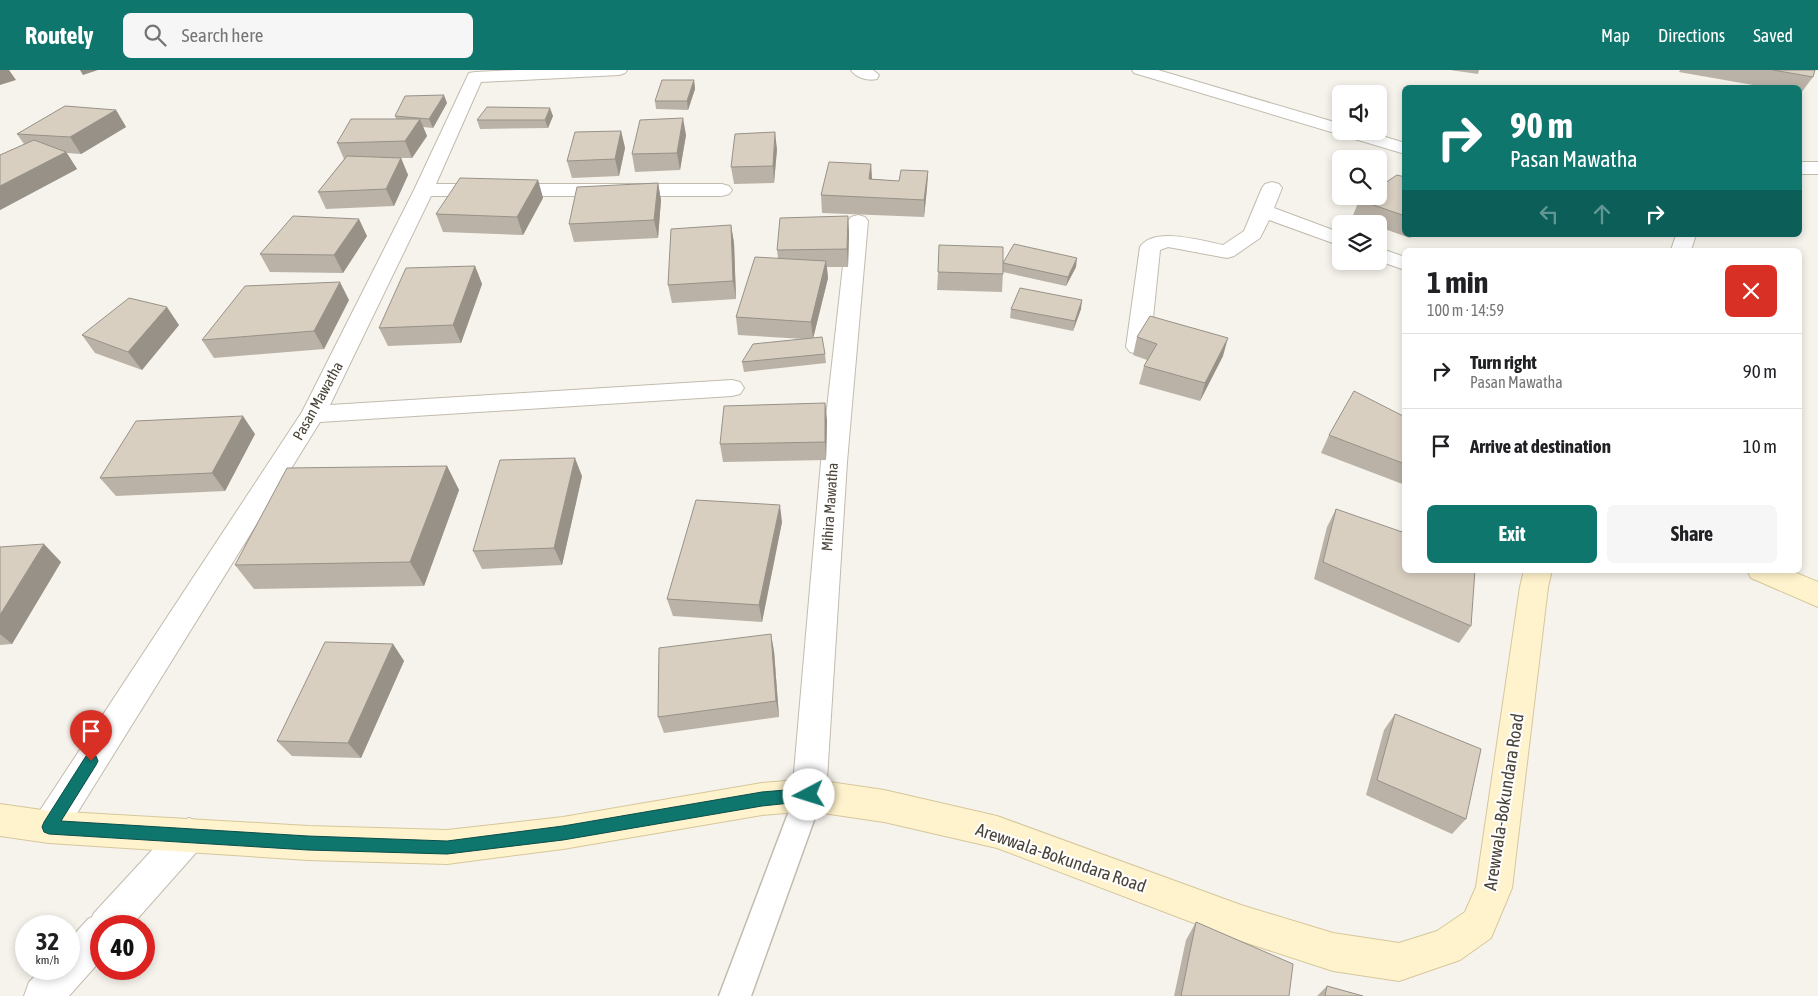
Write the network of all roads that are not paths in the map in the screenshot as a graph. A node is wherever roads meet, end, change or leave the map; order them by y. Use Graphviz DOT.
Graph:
graph roads {
  1 [pos="619,70"];
  2 [pos="1140,70"];
  3 [pos="1332,127"];
  4 [pos="1378,140"];
  5 [pos="1402,147"];
  6 [pos="1802,168"];
  7 [pos="1818,168"];
  8 [pos="1272,188"];
  9 [pos="424,190"];
  10 [pos="722,190"];
  11 [pos="1263,211"];
  12 [pos="858,221"];
  13 [pos="1332,237"];
  14 [pos="1387,257"];
  15 [pos="1402,263"];
  16 [pos="1138,347"];
  17 [pos="732,388"];
  18 [pos="313,414"];
  19 [pos="1537,573"];
  20 [pos="1768,573"];
  21 [pos="1818,595"];
  22 [pos="809,795"];
  23 [pos="0,820"];
  24 [pos="49,827"];
  25 [pos="189,836"];
  26 [pos="117,915"];
  27 [pos="90,944"];
  28 [pos="80,955"];
  29 [pos="57,980"];
  30 [pos="43,996"];
  31 [pos="735,996"];
  1 -- 9 [label="street, Pasan Mawatha"];
  2 -- 3 [label="street"];
  4 -- 5 [label="street"];
  6 -- 7 [label="street"];
  8 -- 11 [label="street"];
  9 -- 10 [label="street"];
  9 -- 18 [label="street, Pasan Mawatha"];
  11 -- 13 [label="street"];
  11 -- 16 [label="street"];
  12 -- 22 [label="street, Mihira Mawatha"];
  14 -- 15 [label="street"];
  17 -- 18 [label="street"];
  18 -- 24 [label="street, Pasan Mawatha"];
  19 -- 22 [label="street, Arewwala-Bokundara Road"];
  20 -- 21 [label="street"];
  22 -- 25 [label="street, Arewwala-Bokundara Road"];
  22 -- 31 [label="lane"];
  23 -- 24 [label="street, Arewwala-Bokundara Road"];
  24 -- 25 [label="street, Arewwala-Bokundara Road"];
  25 -- 26 [label="street"];
  27 -- 28 [label="street"];
  29 -- 30 [label="street"];
}
